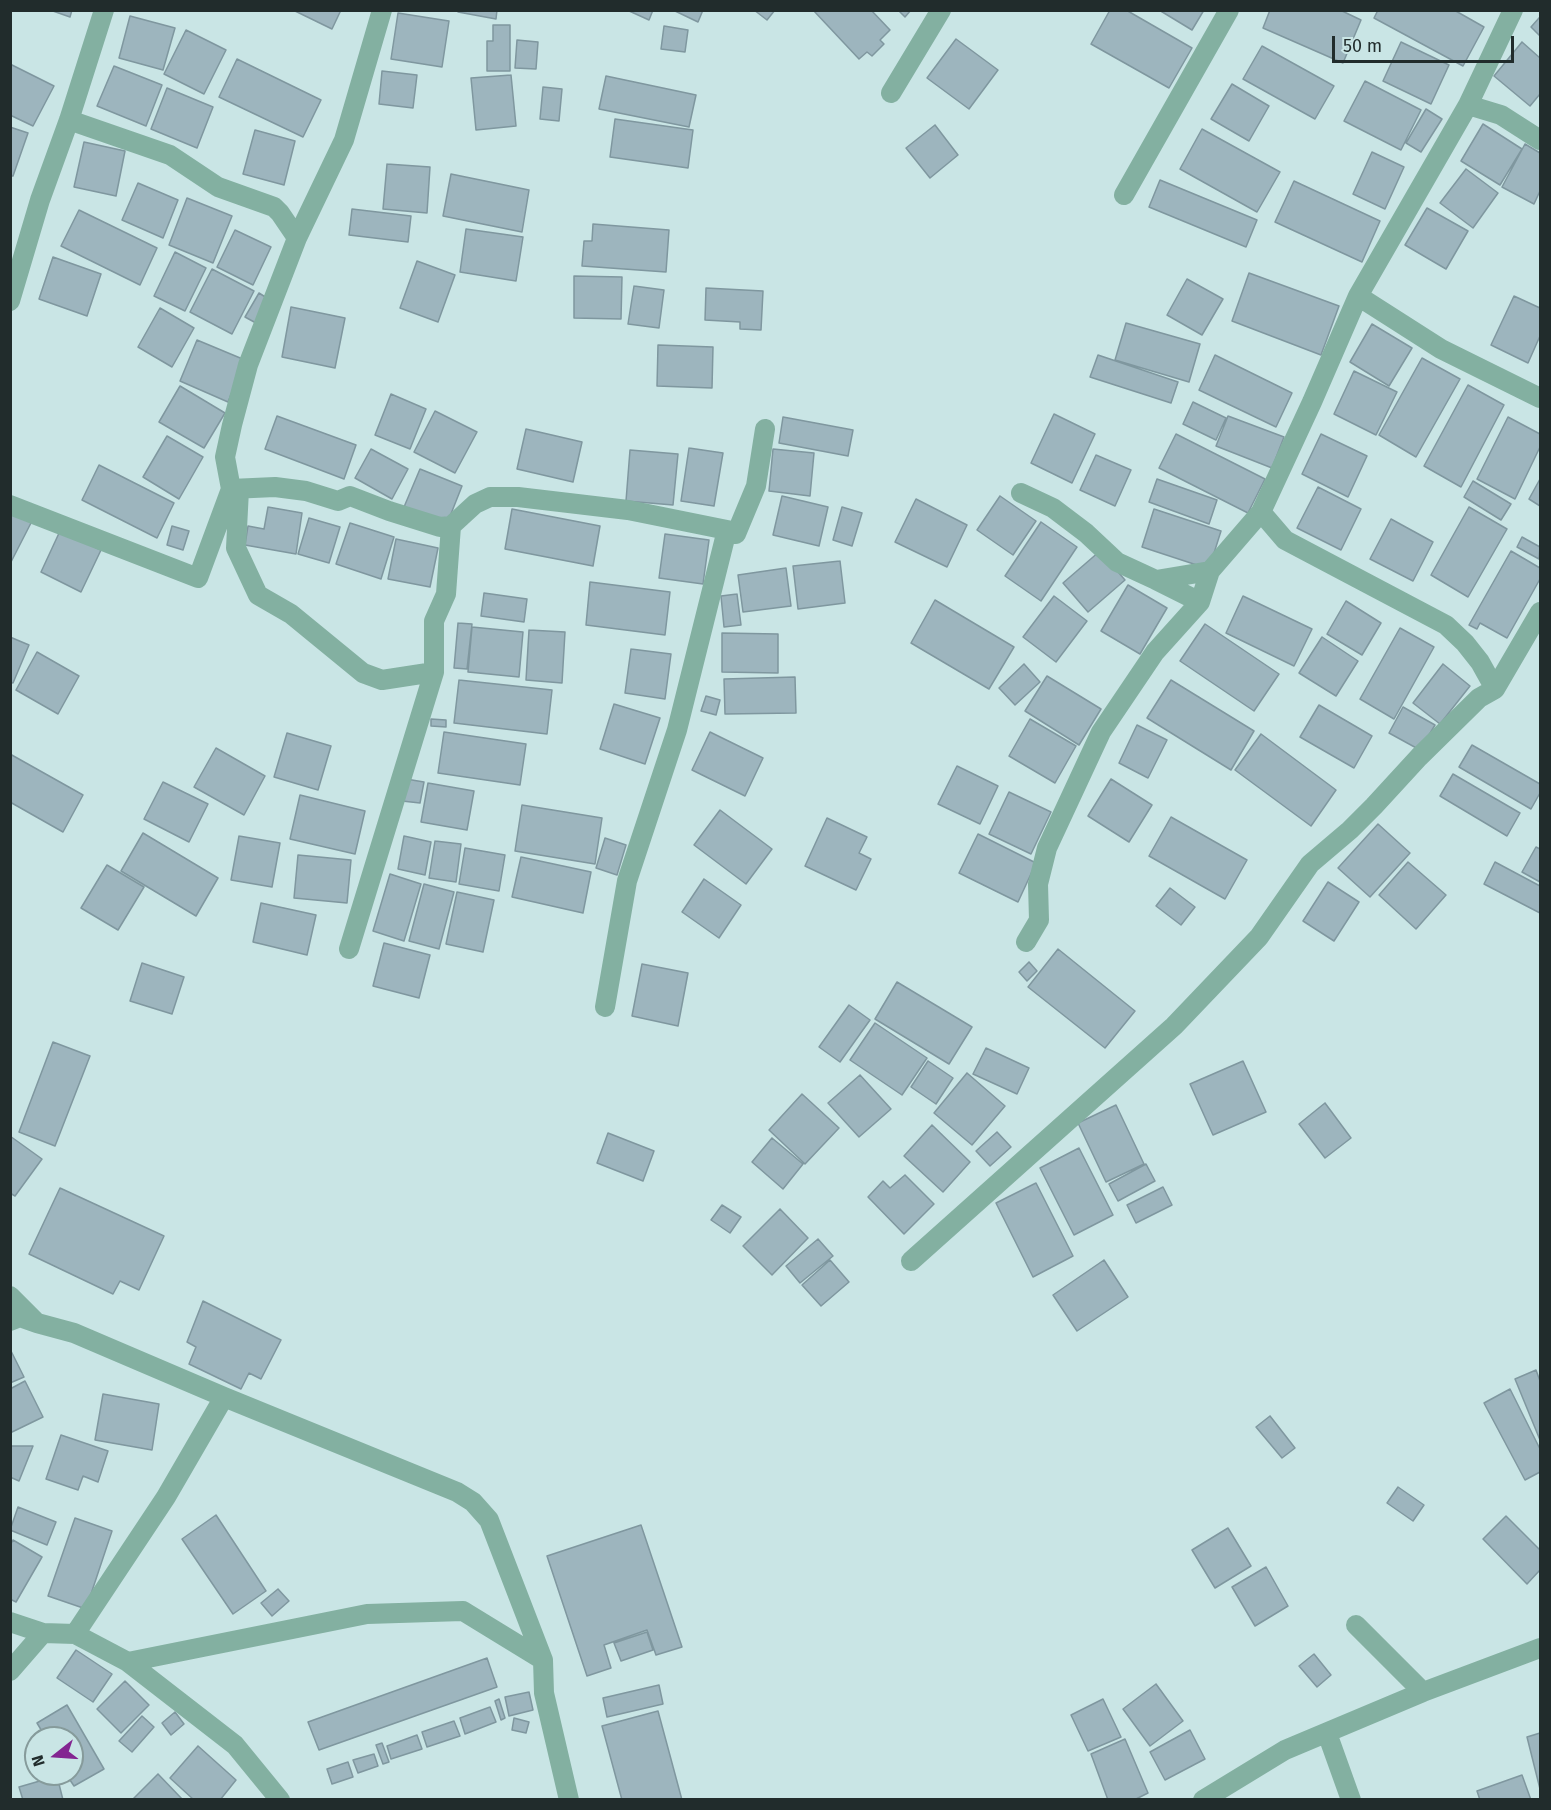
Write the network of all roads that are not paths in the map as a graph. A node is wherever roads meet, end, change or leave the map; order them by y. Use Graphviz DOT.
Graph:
graph roads {
  1 [pos="104,10"];
  2 [pos="382,10"];
  3 [pos="941,10"];
  4 [pos="1229,10"];
  5 [pos="1513,10"];
  6 [pos="891,93"];
  7 [pos="1468,105"];
  8 [pos="69,120"];
  9 [pos="1540,140"];
  10 [pos="1124,195"];
  11 [pos="297,238"];
  12 [pos="1358,296"];
  13 [pos="10,301"];
  14 [pos="1540,398"];
  15 [pos="765,429"];
  16 [pos="235,489"];
  17 [pos="1021,493"];
  18 [pos="10,505"];
  19 [pos="1262,512"];
  20 [pos="451,526"];
  21 [pos="727,530"];
  22 [pos="1210,571"];
  23 [pos="1156,580"];
  24 [pos="1200,602"];
  25 [pos="1540,612"];
  26 [pos="434,672"];
  27 [pos="1494,689"];
  28 [pos="1026,942"];
  29 [pos="349,948"];
  30 [pos="605,1007"];
  31 [pos="911,1261"];
  32 [pos="10,1296"];
  33 [pos="10,1322"];
  34 [pos="37,1323"];
  35 [pos="224,1398"];
  36 [pos="10,1622"];
  37 [pos="1356,1625"];
  38 [pos="43,1633"];
  39 [pos="75,1634"];
  40 [pos="1540,1648"];
  41 [pos="543,1660"];
  42 [pos="128,1662"];
  43 [pos="10,1671"];
  44 [pos="1423,1692"];
  45 [pos="1327,1733"];
  46 [pos="278,1798"];
  47 [pos="569,1800"];
  48 [pos="1203,1800"];
  49 [pos="1352,1800"];
  1 -- 8 [label="street"];
  2 -- 11 [label="street"];
  3 -- 6 [label="street"];
  4 -- 10 [label="street"];
  5 -- 7 [label="street"];
  7 -- 9 [label="street"];
  7 -- 12 [label="street"];
  8 -- 11 [label="street"];
  8 -- 13 [label="street"];
  11 -- 16 [label="street"];
  12 -- 14 [label="street"];
  12 -- 19 [label="street"];
  15 -- 21 [label="street"];
  16 -- 18 [label="street"];
  16 -- 20 [label="street"];
  16 -- 26 [label="street"];
  17 -- 23 [label="street"];
  19 -- 22 [label="street"];
  19 -- 27 [label="street"];
  20 -- 21 [label="street"];
  20 -- 26 [label="street"];
  21 -- 30 [label="street"];
  22 -- 23 [label="street"];
  22 -- 24 [label="street"];
  23 -- 24 [label="street"];
  24 -- 28 [label="street"];
  25 -- 27 [label="street"];
  26 -- 29 [label="street"];
  27 -- 31 [label="street"];
  32 -- 34 [label="street"];
  33 -- 34 [label="street"];
  34 -- 35 [label="street"];
  35 -- 39 [label="street"];
  35 -- 41 [label="street"];
  36 -- 38 [label="street"];
  37 -- 44 [label="street"];
  38 -- 39 [label="street"];
  38 -- 43 [label="street"];
  39 -- 42 [label="street"];
  40 -- 44 [label="street"];
  41 -- 42 [label="street"];
  41 -- 47 [label="street"];
  42 -- 46 [label="street"];
  44 -- 45 [label="street"];
  45 -- 48 [label="street"];
  45 -- 49 [label="street"];
}
